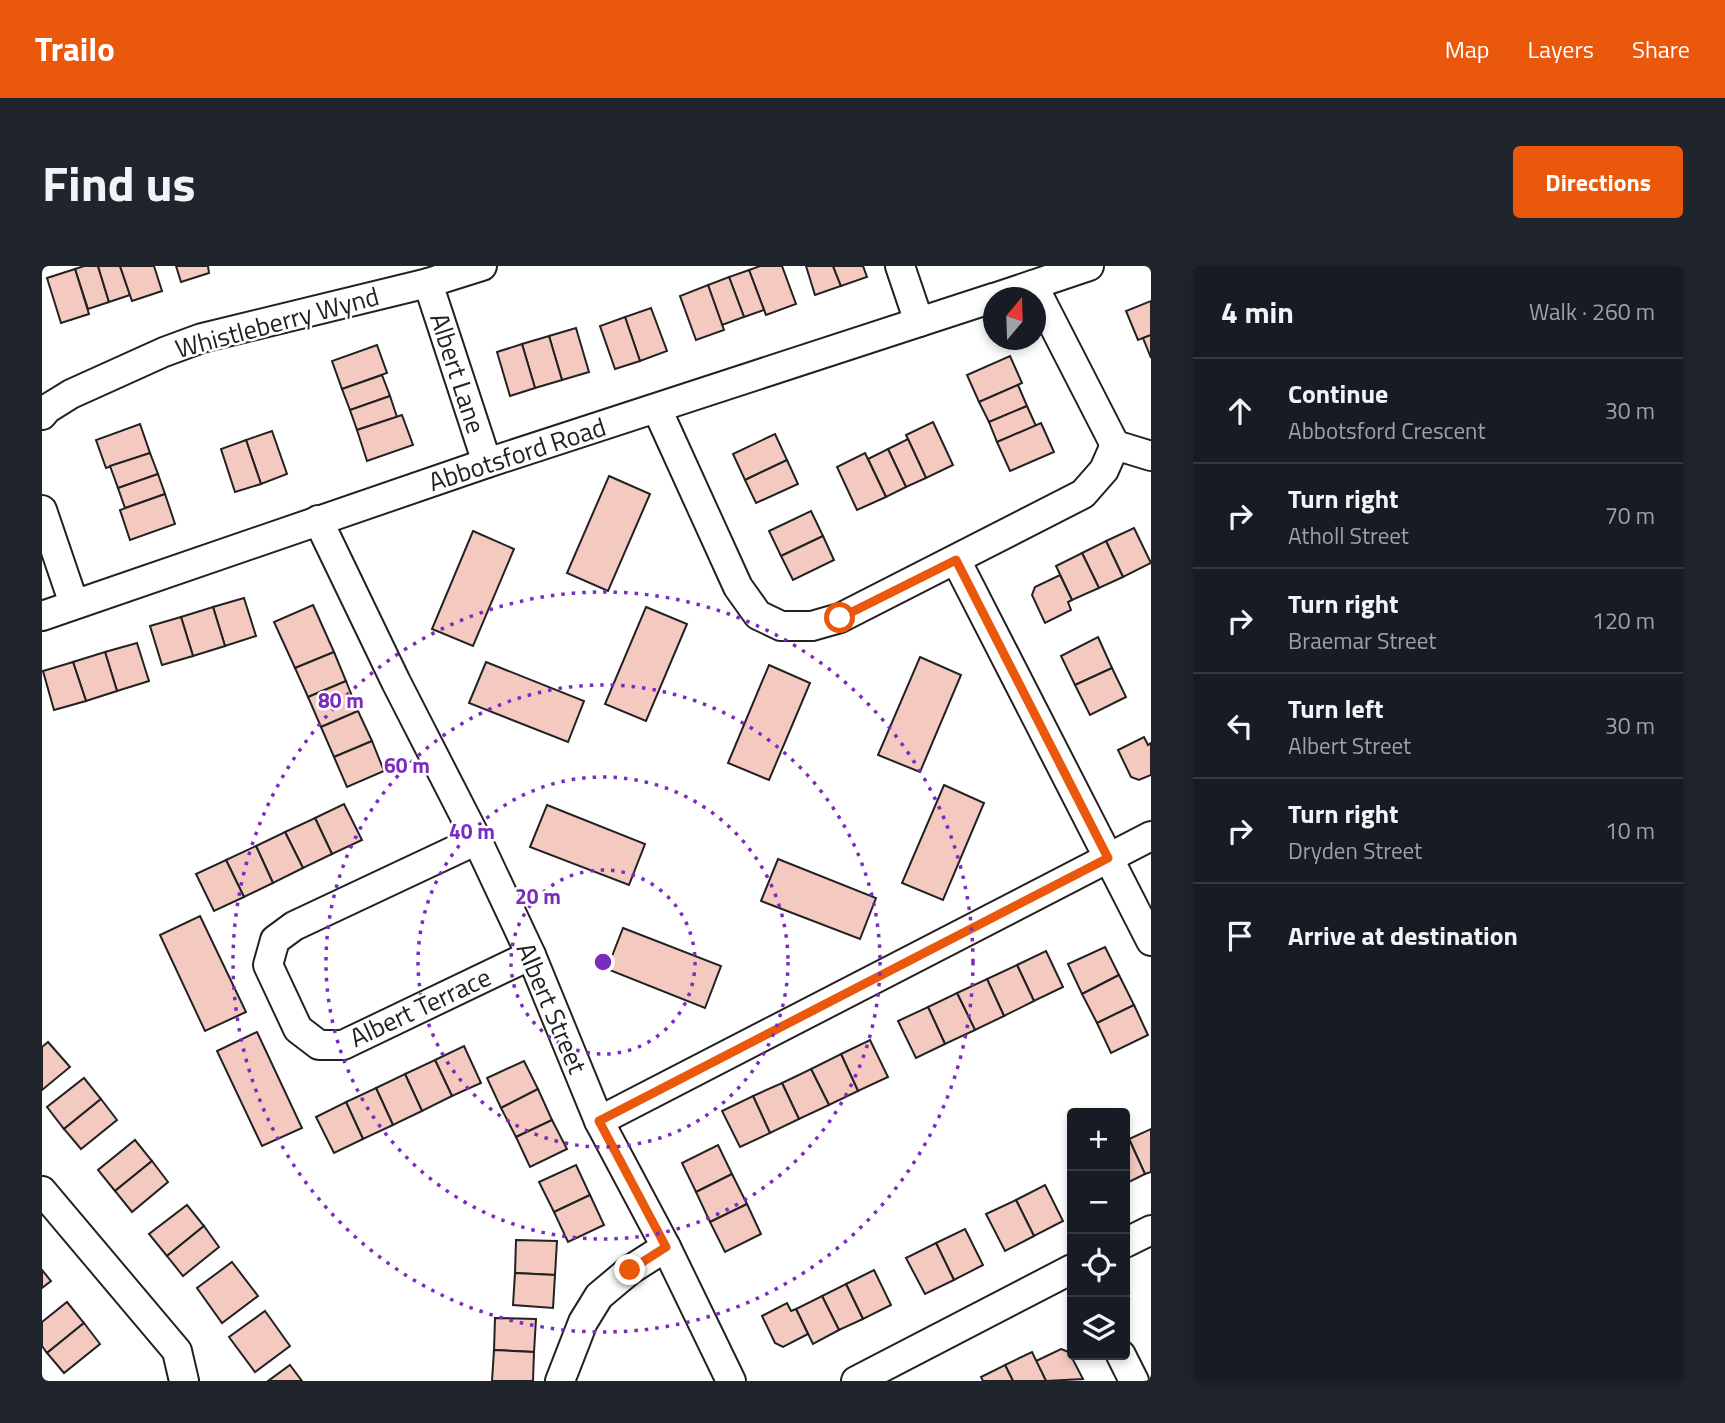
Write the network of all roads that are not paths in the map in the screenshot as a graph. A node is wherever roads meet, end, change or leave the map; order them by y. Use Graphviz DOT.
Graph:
graph roads {
  1 [pos="482,266"];
  2 [pos="900,266"];
  3 [pos="1088,266"];
  4 [pos="428,283"];
  5 [pos="1033,285"];
  6 [pos="1027,287"];
  7 [pos="983,302"];
  8 [pos="919,322"];
  9 [pos="657,409"];
  10 [pos="42,415"];
  11 [pos="1115,445"];
  12 [pos="1151,456"];
  13 [pos="487,463"];
  14 [pos="42,510"];
  15 [pos="318,520"];
  16 [pos="956,560"];
  17 [pos="74,604"];
  18 [pos="42,616"];
  19 [pos="1151,836"];
  20 [pos="477,841"];
  21 [pos="1108,858"];
  22 [pos="1151,941"];
  23 [pos="531,955"];
  24 [pos="599,1121"];
  25 [pos="42,1191"];
  26 [pos="1151,1230"];
  27 [pos="1130,1240"];
  28 [pos="666,1247"];
  29 [pos="1067,1272"];
  30 [pos="1124,1360"];
  31 [pos="184,1381"];
  32 [pos="560,1381"];
  33 [pos="731,1381"];
  34 [pos="856,1381"];
  35 [pos="1134,1381"];
  1 -- 4 [label="street, Whistleberry Wynd"];
  2 -- 8 [label="street"];
  3 -- 5 [label="street, Abbotsford Road"];
  4 -- 10 [label="street, Whistleberry Wynd"];
  4 -- 13 [label="street, Albert Lane"];
  5 -- 6 [label="street, Abbotsford Road"];
  5 -- 11 [label="street"];
  7 -- 8 [label="street, Abbotsford Road"];
  8 -- 9 [label="street, Abbotsford Road"];
  9 -- 13 [label="street, Abbotsford Road"];
  9 -- 16 [label="street"];
  11 -- 12 [label="street"];
  11 -- 16 [label="street"];
  13 -- 15 [label="street, Abbotsford Road"];
  14 -- 17 [label="street"];
  15 -- 17 [label="street, Abbotsford Road"];
  15 -- 20 [label="street, Albert Street"];
  16 -- 21 [label="street"];
  17 -- 18 [label="street, Abbotsford Road"];
  19 -- 21 [label="street"];
  20 -- 23 [label="street, Albert Street"];
  20 -- 23 [label="street, Albert Terrace"];
  21 -- 22 [label="street"];
  21 -- 24 [label="street"];
  23 -- 24 [label="street, Albert Street"];
  24 -- 28 [label="street, Albert Street"];
  25 -- 31 [label="street"];
  26 -- 27 [label="street"];
  28 -- 32 [label="street"];
  28 -- 33 [label="street, Albert Street"];
  29 -- 34 [label="street"];
  30 -- 35 [label="street"];
}
